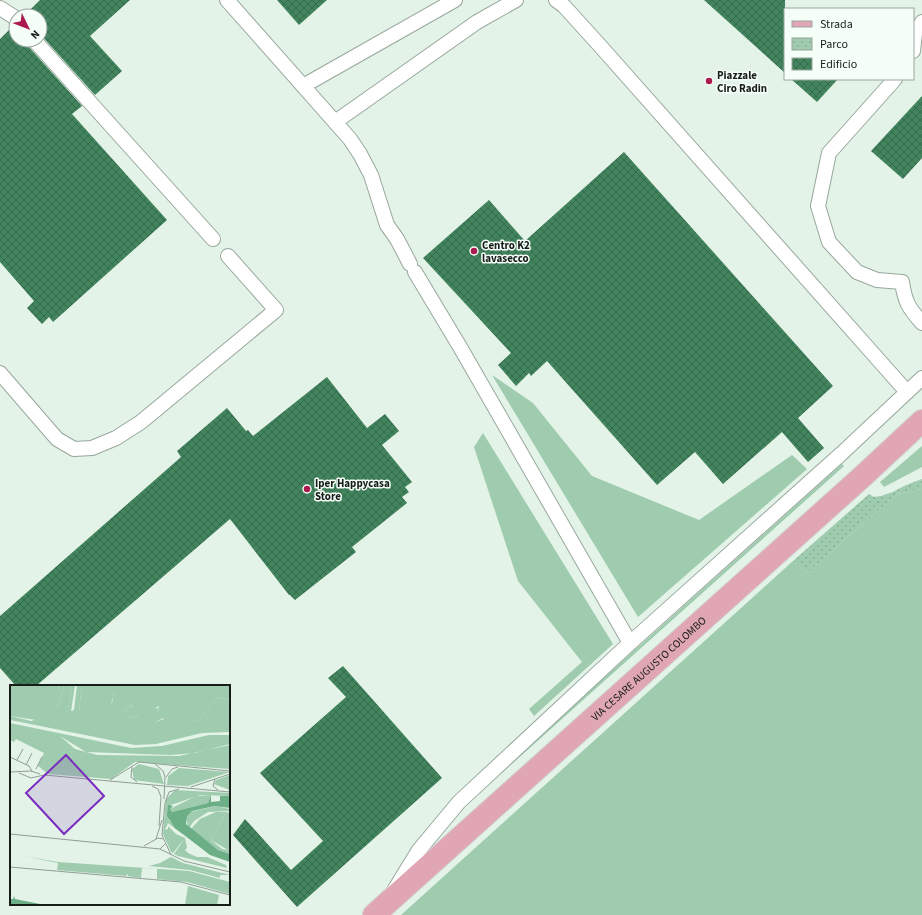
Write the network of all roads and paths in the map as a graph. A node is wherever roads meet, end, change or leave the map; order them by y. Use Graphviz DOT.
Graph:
graph roads {
  1 [pos="227,0"];
  2 [pos="455,0"];
  3 [pos="516,0"];
  4 [pos="556,0"];
  5 [pos="922,22"];
  6 [pos="914,42"];
  7 [pos="41,48"];
  8 [pos="894,80"];
  9 [pos="303,86"];
  10 [pos="335,122"];
  11 [pos="213,239"];
  12 [pos="228,256"];
  13 [pos="922,322"];
  14 [pos="0,373"];
  15 [pos="922,378"];
  16 [pos="907,392"];
  17 [pos="922,421"];
  18 [pos="630,643"];
  19 [pos="379,910"];
  1 -- 9 [label="lane"];
  2 -- 9 [label="lane"];
  3 -- 10 [label="lane"];
  4 -- 16 [label="lane"];
  5 -- 6 [label="lane"];
  7 -- 11 [label="lane"];
  8 -- 13 [label="lane"];
  9 -- 10 [label="lane"];
  10 -- 18 [label="lane"];
  12 -- 14 [label="lane"];
  15 -- 16 [label="lane"];
  16 -- 18 [label="lane"];
  17 -- 19 [label="main road, VIA CESARE AUGUSTO COLOMBO"];
  18 -- 19 [label="lane"];
}
